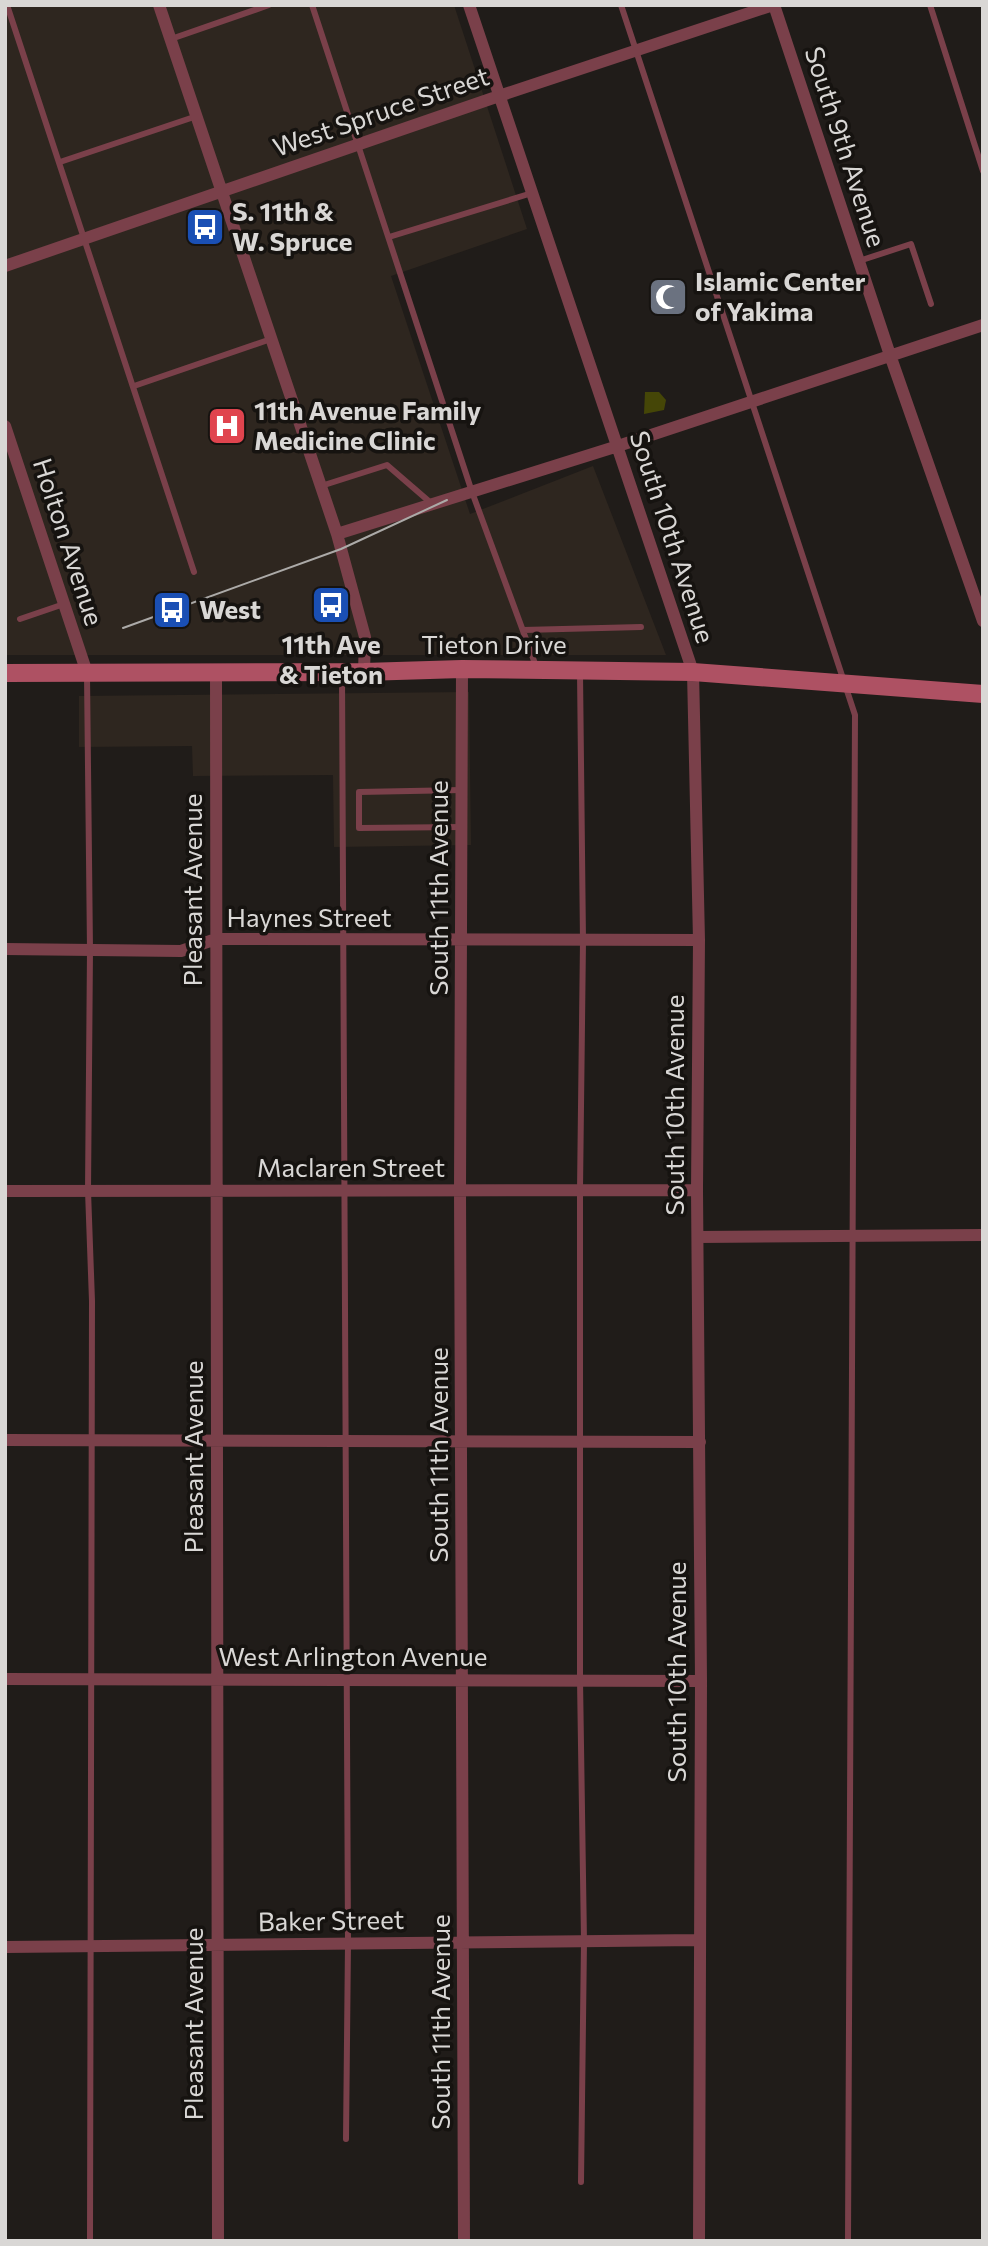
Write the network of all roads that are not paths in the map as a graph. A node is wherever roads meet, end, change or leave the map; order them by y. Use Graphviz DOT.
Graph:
graph roads {
  1 [pos="7,5"];
  2 [pos="159,5"];
  3 [pos="269,5"];
  4 [pos="312,5"];
  5 [pos="469,5"];
  6 [pos="621,5"];
  7 [pos="774,5"];
  8 [pos="930,5"];
  9 [pos="171,39"];
  10 [pos="636,51"];
  11 [pos="499,96"];
  12 [pos="197,116"];
  13 [pos="358,144"];
  14 [pos="60,162"];
  15 [pos="983,171"];
  16 [pos="222,191"];
  17 [pos="532,193"];
  18 [pos="389,237"];
  19 [pos="85,239"];
  20 [pos="859,261"];
  21 [pos="5,266"];
  22 [pos="931,304"];
  23 [pos="983,325"];
  24 [pos="271,339"];
  25 [pos="890,355"];
  26 [pos="134,386"];
  27 [pos="753,401"];
  28 [pos="5,426"];
  29 [pos="618,446"];
  30 [pos="321,486"];
  31 [pos="472,492"];
  32 [pos="432,504"];
  33 [pos="337,534"];
  34 [pos="194,572"];
  35 [pos="64,604"];
  36 [pos="20,619"];
  37 [pos="983,621"];
  38 [pos="641,627"];
  39 [pos="523,629"];
  40 [pos="462,669"];
  41 [pos="538,671"];
  42 [pos="580,671"];
  43 [pos="342,672"];
  44 [pos="364,672"];
  45 [pos="5,673"];
  46 [pos="87,673"];
  47 [pos="216,673"];
  48 [pos="693,673"];
  49 [pos="846,684"];
  50 [pos="983,694"];
  51 [pos="462,790"];
  52 [pos="462,827"];
  53 [pos="216,939"];
  54 [pos="343,940"];
  55 [pos="699,940"];
  56 [pos="462,941"];
  57 [pos="583,941"];
  58 [pos="5,949"];
  59 [pos="90,950"];
  60 [pos="460,1190"];
  61 [pos="580,1190"];
  62 [pos="697,1190"];
  63 [pos="5,1191"];
  64 [pos="88,1191"];
  65 [pos="215,1191"];
  66 [pos="343,1191"];
  67 [pos="983,1235"];
  68 [pos="853,1236"];
  69 [pos="698,1237"];
  70 [pos="5,1440"];
  71 [pos="90,1440"];
  72 [pos="217,1440"];
  73 [pos="345,1440"];
  74 [pos="462,1440"];
  75 [pos="581,1441"];
  76 [pos="700,1442"];
  77 [pos="5,1679"];
  78 [pos="91,1679"];
  79 [pos="219,1679"];
  80 [pos="346,1679"];
  81 [pos="462,1679"];
  82 [pos="580,1680"];
  83 [pos="701,1681"];
  84 [pos="699,1940"];
  85 [pos="584,1941"];
  86 [pos="464,1942"];
  87 [pos="348,1943"];
  88 [pos="216,1945"];
  89 [pos="89,1946"];
  90 [pos="5,1947"];
  91 [pos="346,2139"];
  92 [pos="581,2182"];
  93 [pos="90,2241"];
  94 [pos="218,2241"];
  95 [pos="464,2241"];
  96 [pos="699,2241"];
  97 [pos="848,2241"];
  1 -- 14 [label="lane"];
  2 -- 9 [label="street"];
  3 -- 9 [label="lane"];
  4 -- 13 [label="lane"];
  5 -- 11 [label="street, South 10th Avenue"];
  6 -- 10 [label="lane"];
  7 -- 10 [label="street, West Spruce Street"];
  7 -- 20 [label="street, South 9th Avenue"];
  8 -- 15 [label="lane"];
  9 -- 12 [label="street"];
  10 -- 11 [label="street, West Spruce Street"];
  10 -- 27 [label="lane"];
  11 -- 13 [label="street, West Spruce Street"];
  11 -- 17 [label="street, South 10th Avenue"];
  12 -- 14 [label="lane"];
  12 -- 16 [label="street"];
  13 -- 16 [label="street, West Spruce Street"];
  13 -- 18 [label="lane"];
  14 -- 19 [label="lane"];
  16 -- 19 [label="street, West Spruce Street"];
  16 -- 24 [label="street"];
  17 -- 18 [label="lane"];
  17 -- 29 [label="street, South 10th Avenue"];
  18 -- 31 [label="lane"];
  19 -- 21 [label="street, West Spruce Street"];
  19 -- 26 [label="lane"];
  20 -- 22 [label="lane"];
  20 -- 25 [label="street, South 9th Avenue"];
  23 -- 25 [label="street"];
  24 -- 26 [label="lane"];
  24 -- 30 [label="street"];
  25 -- 27 [label="street"];
  25 -- 37 [label="street, South 9th Avenue"];
  26 -- 34 [label="lane"];
  27 -- 29 [label="street"];
  27 -- 49 [label="lane"];
  28 -- 35 [label="street, Holton Avenue"];
  29 -- 31 [label="street"];
  29 -- 48 [label="street, South 10th Avenue"];
  30 -- 32 [label="lane"];
  30 -- 33 [label="street"];
  31 -- 32 [label="street"];
  31 -- 39 [label="lane"];
  32 -- 33 [label="street"];
  33 -- 44 [label="street"];
  35 -- 36 [label="lane"];
  35 -- 46 [label="street, Holton Avenue"];
  38 -- 39 [label="lane"];
  39 -- 41 [label="lane"];
  40 -- 41 [label="main road, Tieton Drive"];
  40 -- 44 [label="main road, Tieton Drive"];
  40 -- 51 [label="street, South 11th Avenue"];
  41 -- 42 [label="main road, Tieton Drive"];
  42 -- 48 [label="main road, Tieton Drive"];
  42 -- 57 [label="lane"];
  43 -- 44 [label="main road, Tieton Drive"];
  43 -- 47 [label="main road, Tieton Drive"];
  43 -- 54 [label="lane"];
  45 -- 46 [label="main road, Tieton Drive"];
  46 -- 47 [label="main road, Tieton Drive"];
  46 -- 59 [label="lane"];
  47 -- 53 [label="street, Pleasant Avenue"];
  48 -- 49 [label="main road, Tieton Drive"];
  48 -- 55 [label="street, South 10th Avenue"];
  49 -- 50 [label="main road, Tieton Drive"];
  49 -- 68 [label="lane"];
  51 -- 52 [label="street, South 11th Avenue"];
  51 -- 52 [label="lane"];
  52 -- 56 [label="street, South 11th Avenue"];
  53 -- 54 [label="street, Haynes Street"];
  53 -- 59 [label="street, Haynes Street"];
  53 -- 65 [label="street, Pleasant Avenue"];
  54 -- 56 [label="street, Haynes Street"];
  54 -- 66 [label="lane"];
  55 -- 57 [label="street, Haynes Street"];
  55 -- 62 [label="street, South 10th Avenue"];
  56 -- 57 [label="street, Haynes Street"];
  56 -- 60 [label="street, South 11th Avenue"];
  57 -- 61 [label="lane"];
  58 -- 59 [label="street, Haynes Street"];
  59 -- 64 [label="lane"];
  60 -- 61 [label="street, Maclaren Street"];
  60 -- 66 [label="street, Maclaren Street"];
  60 -- 74 [label="street, South 11th Avenue"];
  61 -- 62 [label="street, Maclaren Street"];
  61 -- 75 [label="lane"];
  62 -- 69 [label="street, South 10th Avenue"];
  63 -- 64 [label="street, Maclaren Street"];
  64 -- 65 [label="street, Maclaren Street"];
  64 -- 71 [label="lane"];
  65 -- 66 [label="street, Maclaren Street"];
  65 -- 72 [label="street, Pleasant Avenue"];
  66 -- 73 [label="lane"];
  67 -- 68 [label="street"];
  68 -- 69 [label="street"];
  68 -- 97 [label="lane"];
  69 -- 76 [label="street, South 10th Avenue"];
  70 -- 71 [label="street"];
  71 -- 72 [label="street"];
  71 -- 78 [label="lane"];
  72 -- 73 [label="street"];
  72 -- 79 [label="street, Pleasant Avenue"];
  73 -- 74 [label="street"];
  73 -- 80 [label="lane"];
  74 -- 75 [label="street"];
  74 -- 81 [label="street, South 11th Avenue"];
  75 -- 76 [label="street"];
  75 -- 82 [label="lane"];
  76 -- 83 [label="street, South 10th Avenue"];
  77 -- 78 [label="street, West Arlington Avenue"];
  78 -- 79 [label="street, West Arlington Avenue"];
  78 -- 89 [label="lane"];
  79 -- 80 [label="street, West Arlington Avenue"];
  79 -- 88 [label="street, Pleasant Avenue"];
  80 -- 81 [label="street, West Arlington Avenue"];
  80 -- 87 [label="lane"];
  81 -- 82 [label="street, West Arlington Avenue"];
  81 -- 86 [label="street, South 11th Avenue"];
  82 -- 83 [label="street, West Arlington Avenue"];
  82 -- 85 [label="lane"];
  83 -- 84 [label="street, South 10th Avenue"];
  84 -- 85 [label="street, Baker Street"];
  84 -- 96 [label="street, South 10th Avenue"];
  85 -- 86 [label="street, Baker Street"];
  85 -- 92 [label="lane"];
  86 -- 87 [label="street, Baker Street"];
  86 -- 95 [label="street, South 11th Avenue"];
  87 -- 88 [label="street, Baker Street"];
  87 -- 91 [label="lane"];
  88 -- 89 [label="street, Baker Street"];
  88 -- 94 [label="street, Pleasant Avenue"];
  89 -- 90 [label="street, Baker Street"];
  89 -- 93 [label="lane"];
}
